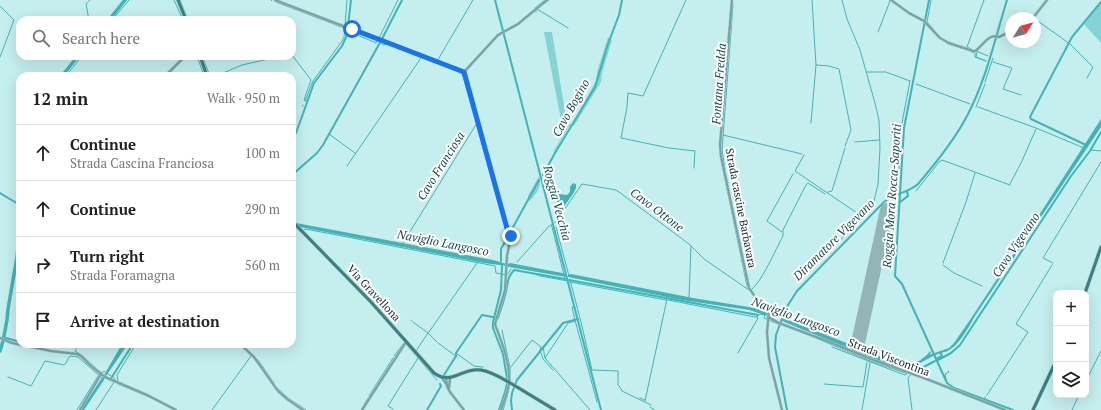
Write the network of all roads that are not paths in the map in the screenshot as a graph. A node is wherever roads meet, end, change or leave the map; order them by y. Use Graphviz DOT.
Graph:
graph roads {
  1 [pos="178,0"];
  2 [pos="275,0"];
  3 [pos="547,0"];
  4 [pos="732,0"];
  5 [pos="891,0"];
  6 [pos="1047,0"];
  7 [pos="1038,12"];
  8 [pos="184,16"];
  9 [pos="1005,34"];
  10 [pos="181,60"];
  11 [pos="201,60"];
  12 [pos="169,72"];
  13 [pos="206,72"];
  14 [pos="464,72"];
  15 [pos="296,224"];
  16 [pos="1101,247"];
  17 [pos="1085,290"];
  18 [pos="769,317"];
  19 [pos="1,338"];
  20 [pos="406,342"];
  21 [pos="16,343"];
  22 [pos="38,348"];
  23 [pos="244,348"];
  24 [pos="1056,362"];
  25 [pos="102,376"];
  26 [pos="442,378"];
  27 [pos="449,378"];
  28 [pos="509,382"];
  29 [pos="447,386"];
  30 [pos="448,389"];
  31 [pos="80,410"];
  32 [pos="176,410"];
  33 [pos="304,410"];
  34 [pos="362,410"];
  35 [pos="464,410"];
  36 [pos="501,410"];
  37 [pos="555,410"];
  38 [pos="782,410"];
  39 [pos="1005,410"];
  40 [pos="1033,410"];
  1 -- 8 [label="main road"];
  2 -- 14 [label="street"];
  3 -- 14 [label="street"];
  4 -- 18 [label="street, Strada cascine Barbavara"];
  5 -- 9 [label="street"];
  6 -- 7 [label="street"];
  10 -- 12 [label="street"];
  11 -- 13 [label="main road"];
  14 -- 28 [label="street"];
  15 -- 20 [label="main road, Via Gravellona"];
  16 -- 17 [label="main road"];
  18 -- 38 [label="street"];
  18 -- 39 [label="street, Strada Viscontina"];
  19 -- 21 [label="street"];
  20 -- 26 [label="main road, Via Gravellona"];
  20 -- 34 [label="street"];
  22 -- 25 [label="street"];
  23 -- 33 [label="street"];
  24 -- 40 [label="main road"];
  25 -- 31 [label="street"];
  25 -- 32 [label="street"];
  26 -- 27 [label="main road"];
  26 -- 29 [label="street, Via Gravellona"];
  27 -- 28 [label="main road"];
  27 -- 29 [label="street, Via Gravellona"];
  27 -- 30 [label="street"];
  28 -- 36 [label="street"];
  28 -- 37 [label="main road"];
  29 -- 30 [label="street, Via Gravellona"];
  30 -- 35 [label="street, Via Gravellona"];
}
